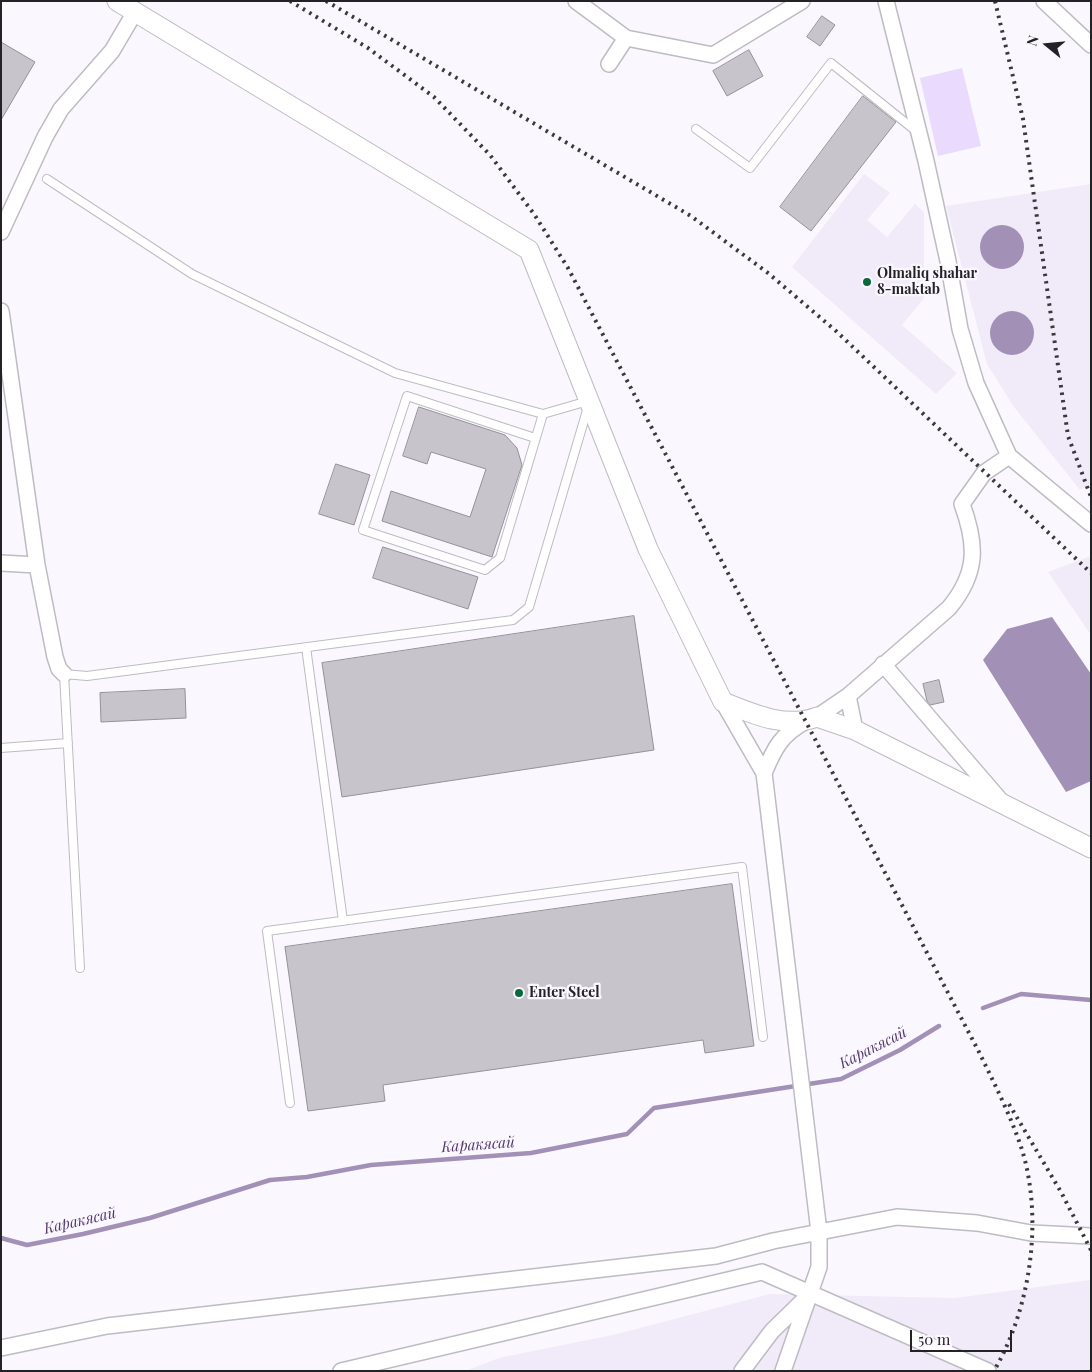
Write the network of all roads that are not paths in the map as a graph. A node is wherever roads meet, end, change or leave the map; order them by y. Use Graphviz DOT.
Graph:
graph roads {
  1 [pos="117,1"];
  2 [pos="576,1"];
  3 [pos="802,1"];
  4 [pos="886,1"];
  5 [pos="1044,1"];
  6 [pos="136,12"];
  7 [pos="626,38"];
  8 [pos="1091,45"];
  9 [pos="609,64"];
  10 [pos="696,129"];
  11 [pos="919,133"];
  12 [pos="47,178"];
  13 [pos="1,232"];
  14 [pos="1,311"];
  15 [pos="590,400"];
  16 [pos="543,414"];
  17 [pos="535,438"];
  18 [pos="1009,456"];
  19 [pos="1091,524"];
  20 [pos="1,563"];
  21 [pos="37,565"];
  22 [pos="306,647"];
  23 [pos="883,664"];
  24 [pos="64,674"];
  25 [pos="848,696"];
  26 [pos="723,702"];
  27 [pos="812,719"];
  28 [pos="855,730"];
  29 [pos="68,743"];
  30 [pos="1,748"];
  31 [pos="764,772"];
  32 [pos="1004,804"];
  33 [pos="1091,848"];
  34 [pos="343,921"];
  35 [pos="80,968"];
  36 [pos="763,1036"];
  37 [pos="290,1103"];
  38 [pos="819,1232"];
  39 [pos="1091,1236"];
  40 [pos="810,1293"];
  41 [pos="1,1348"];
  42 [pos="341,1371"];
  43 [pos="742,1371"];
  44 [pos="783,1371"];
  45 [pos="988,1371"];
  1 -- 6 [label="street"];
  2 -- 7 [label="street"];
  3 -- 7 [label="street"];
  4 -- 11 [label="street"];
  5 -- 8 [label="street"];
  6 -- 13 [label="street"];
  6 -- 15 [label="street"];
  7 -- 9 [label="street"];
  10 -- 11 [label="lane"];
  11 -- 18 [label="street"];
  12 -- 16 [label="lane"];
  14 -- 21 [label="street"];
  15 -- 16 [label="lane"];
  15 -- 22 [label="lane"];
  15 -- 26 [label="street"];
  16 -- 17 [label="lane"];
  17 -- 17 [label="lane"];
  18 -- 19 [label="street"];
  18 -- 23 [label="street"];
  20 -- 21 [label="street"];
  21 -- 24 [label="street"];
  22 -- 24 [label="lane"];
  22 -- 34 [label="lane"];
  23 -- 25 [label="street"];
  23 -- 32 [label="street"];
  24 -- 29 [label="lane"];
  25 -- 27 [label="street"];
  25 -- 28 [label="street"];
  26 -- 27 [label="street"];
  26 -- 31 [label="street"];
  27 -- 28 [label="street"];
  27 -- 31 [label="street"];
  28 -- 32 [label="street"];
  29 -- 30 [label="lane"];
  29 -- 35 [label="lane"];
  31 -- 38 [label="street"];
  32 -- 33 [label="street"];
  34 -- 36 [label="lane"];
  34 -- 37 [label="lane"];
  38 -- 39 [label="street"];
  38 -- 40 [label="street"];
  38 -- 41 [label="street"];
  40 -- 42 [label="street"];
  40 -- 43 [label="street"];
  40 -- 44 [label="street"];
  40 -- 45 [label="street"];
}
